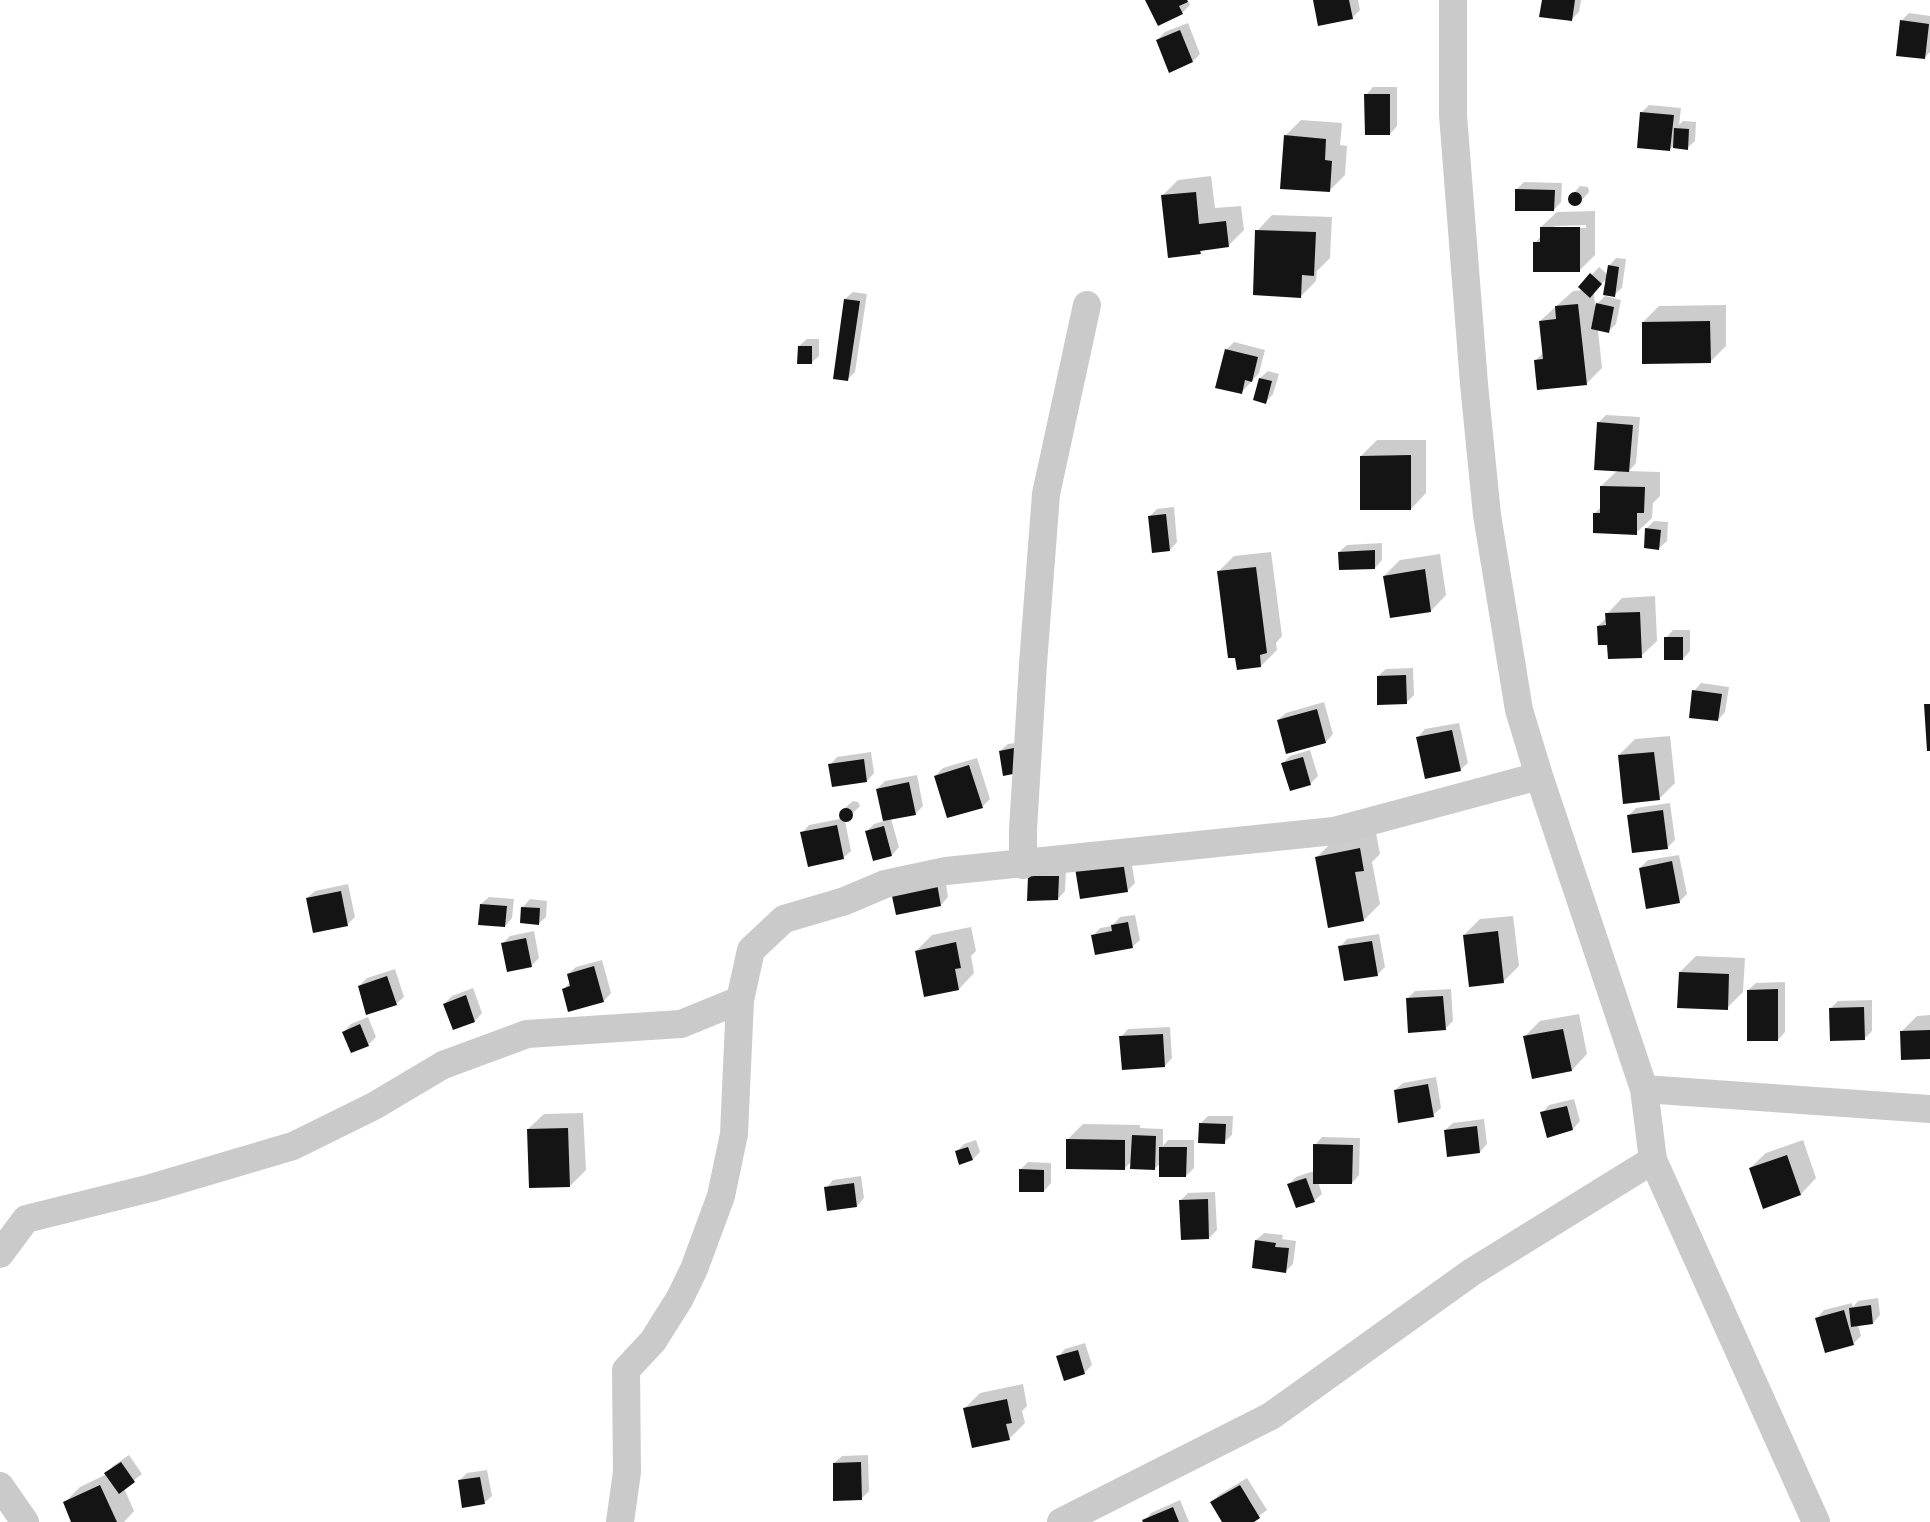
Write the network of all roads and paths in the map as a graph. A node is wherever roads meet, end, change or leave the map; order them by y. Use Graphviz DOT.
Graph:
graph roads {
  1 [pos="1453,0"];
  2 [pos="1086,305"];
  3 [pos="1539,776"];
  4 [pos="1023,865"];
  5 [pos="740,1000"];
  6 [pos="1644,1089"];
  7 [pos="1930,1109"];
  8 [pos="1653,1160"];
  9 [pos="0,1254"];
  10 [pos="0,1486"];
  11 [pos="24,1522"];
  12 [pos="620,1522"];
  13 [pos="1062,1522"];
  14 [pos="1816,1522"];
  1 -- 3 [label="street"];
  2 -- 4 [label="street"];
  3 -- 4 [label="street"];
  3 -- 6 [label="street"];
  4 -- 5 [label="street"];
  5 -- 9 [label="street"];
  5 -- 12 [label="street"];
  6 -- 7 [label="street"];
  6 -- 8 [label="street"];
  8 -- 13 [label="street"];
  8 -- 14 [label="street"];
  10 -- 11 [label="street"];
}
